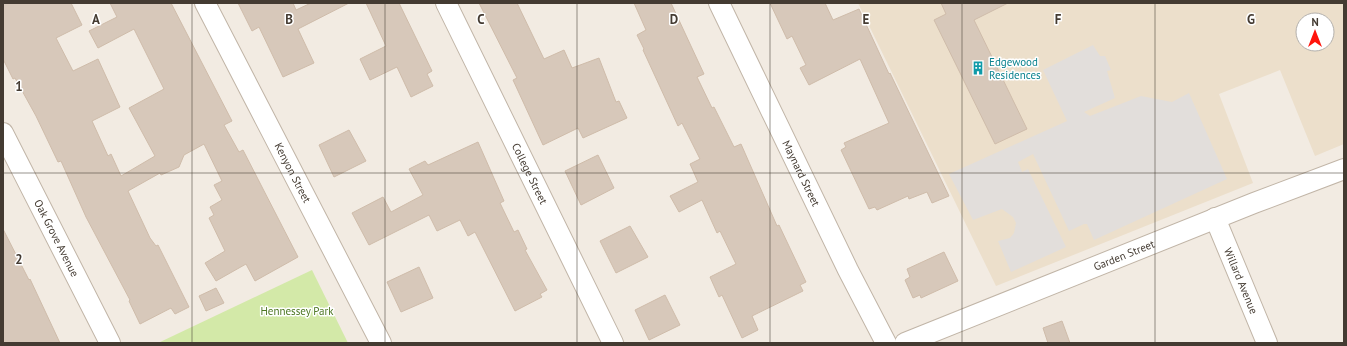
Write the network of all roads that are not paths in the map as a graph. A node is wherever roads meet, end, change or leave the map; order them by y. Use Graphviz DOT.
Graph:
graph roads {
  1 [pos="205,3"];
  2 [pos="446,3"];
  3 [pos="719,3"];
  4 [pos="3,133"];
  5 [pos="1344,169"];
  6 [pos="1215,218"];
  7 [pos="110,343"];
  8 [pos="381,343"];
  9 [pos="613,343"];
  10 [pos="886,343"];
  11 [pos="905,343"];
  12 [pos="1267,343"];
  1 -- 8 [label="street, Kenyon Street"];
  2 -- 9 [label="street, College Street"];
  3 -- 10 [label="street, Maynard Street"];
  4 -- 7 [label="street, Oak Grove Avenue"];
  5 -- 6 [label="street, Garden Street"];
  6 -- 11 [label="street, Garden Street"];
  6 -- 12 [label="street, Willard Avenue"];
}
